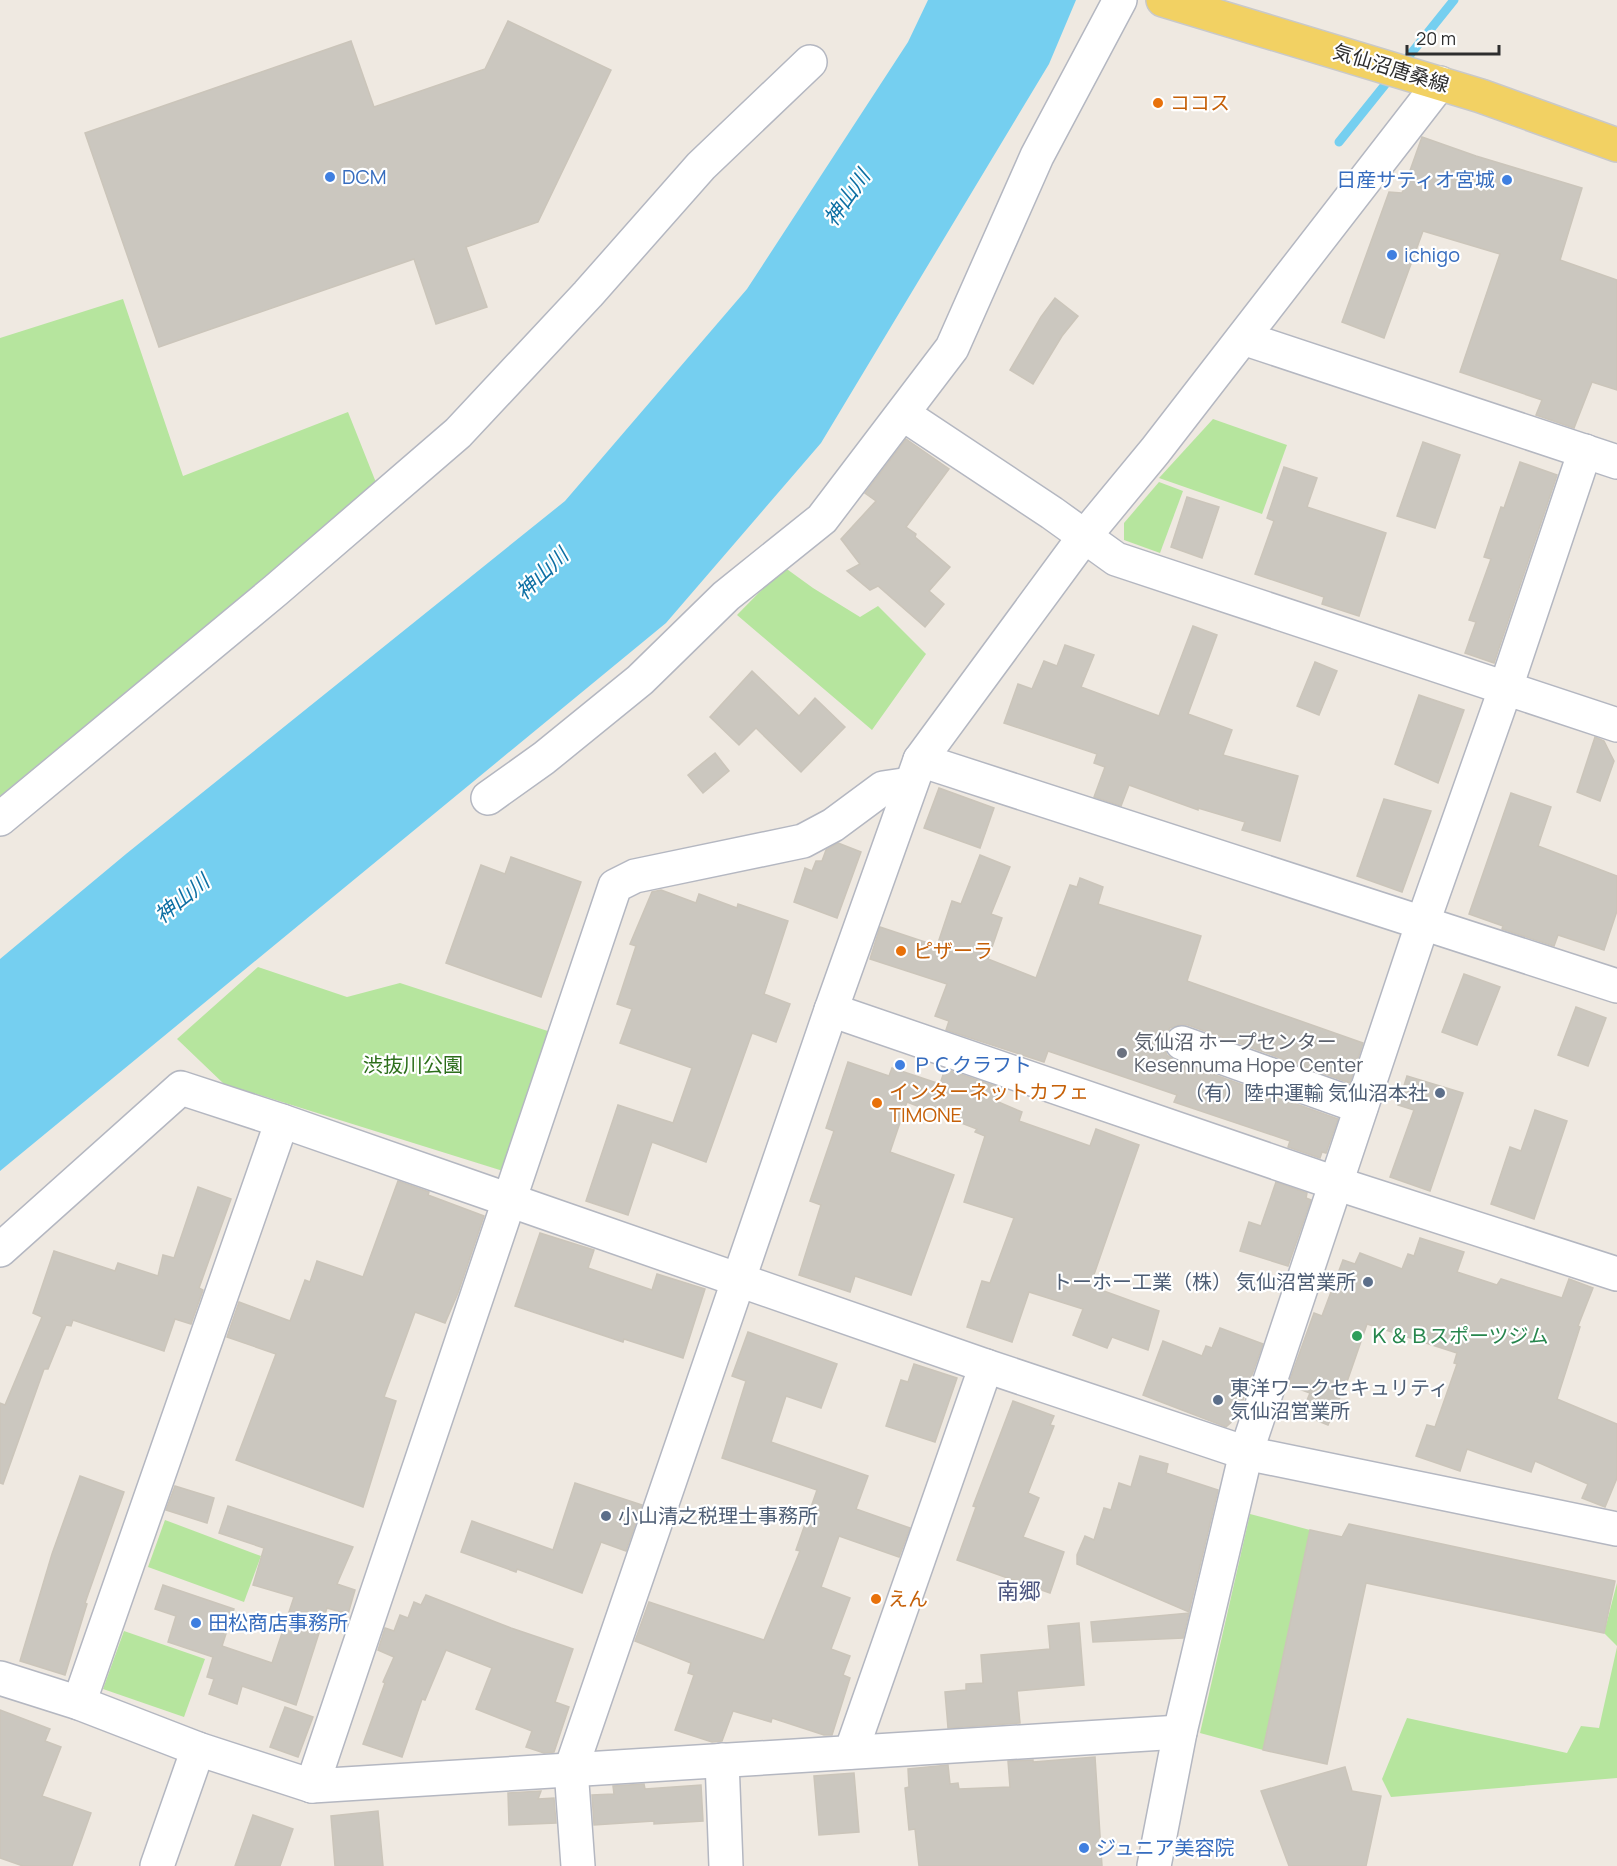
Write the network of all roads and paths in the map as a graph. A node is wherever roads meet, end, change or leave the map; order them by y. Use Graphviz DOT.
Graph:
graph roads {
  1 [pos="1120,0"];
  2 [pos="1163,0"];
  3 [pos="810,62"];
  4 [pos="1440,83"];
  5 [pos="1617,145"];
  6 [pos="1243,338"];
  7 [pos="903,414"];
  8 [pos="1585,451"];
  9 [pos="1617,462"];
  10 [pos="1084,537"];
  11 [pos="1506,687"];
  12 [pos="1617,724"];
  13 [pos="915,772"];
  14 [pos="488,798"];
  15 [pos="0,819"];
  16 [pos="1423,922"];
  17 [pos="1617,986"];
  18 [pos="831,1010"];
  19 [pos="1182,1042"];
  20 [pos="1361,1107"];
  21 [pos="282,1121"];
  22 [pos="1335,1183"];
  23 [pos="511,1200"];
  24 [pos="0,1250"];
  25 [pos="1617,1274"];
  26 [pos="739,1281"];
  27 [pos="986,1366"];
  28 [pos="1246,1453"];
  29 [pos="1617,1529"];
  30 [pos="0,1678"];
  31 [pos="79,1703"];
  32 [pos="1180,1732"];
  33 [pos="198,1749"];
  34 [pos="851,1752"];
  35 [pos="722,1760"];
  36 [pos="571,1769"];
  37 [pos="312,1786"];
  38 [pos="157,1866"];
  39 [pos="578,1866"];
  40 [pos="726,1866"];
  41 [pos="1154,1866"];
  1 -- 7 [label="street"];
  2 -- 4 [label="main road, 気仙沼唐桑線"];
  3 -- 15 [label="street"];
  4 -- 5 [label="main road, 気仙沼唐桑線"];
  4 -- 6 [label="street"];
  6 -- 8 [label="street"];
  6 -- 10 [label="street"];
  7 -- 10 [label="street"];
  7 -- 14 [label="street"];
  8 -- 9 [label="street"];
  8 -- 11 [label="street"];
  10 -- 11 [label="street"];
  10 -- 13 [label="street"];
  11 -- 12 [label="street"];
  11 -- 16 [label="street"];
  13 -- 16 [label="street"];
  13 -- 18 [label="street"];
  13 -- 23 [label="street"];
  16 -- 17 [label="street"];
  16 -- 20 [label="street"];
  18 -- 22 [label="street"];
  18 -- 26 [label="street"];
  19 -- 20 [label="street"];
  20 -- 22 [label="street"];
  21 -- 23 [label="street"];
  21 -- 24 [label="street"];
  21 -- 31 [label="street"];
  22 -- 25 [label="street"];
  22 -- 28 [label="street"];
  23 -- 26 [label="street"];
  23 -- 37 [label="street"];
  26 -- 27 [label="street"];
  26 -- 36 [label="street"];
  27 -- 28 [label="street"];
  27 -- 34 [label="street"];
  28 -- 29 [label="street"];
  28 -- 32 [label="street"];
  30 -- 31 [label="street"];
  31 -- 33 [label="street"];
  32 -- 34 [label="street"];
  32 -- 41 [label="street"];
  33 -- 37 [label="street"];
  33 -- 38 [label="street"];
  34 -- 35 [label="street"];
  35 -- 36 [label="street"];
  35 -- 40 [label="street"];
  36 -- 37 [label="street"];
  36 -- 39 [label="street"];
}
